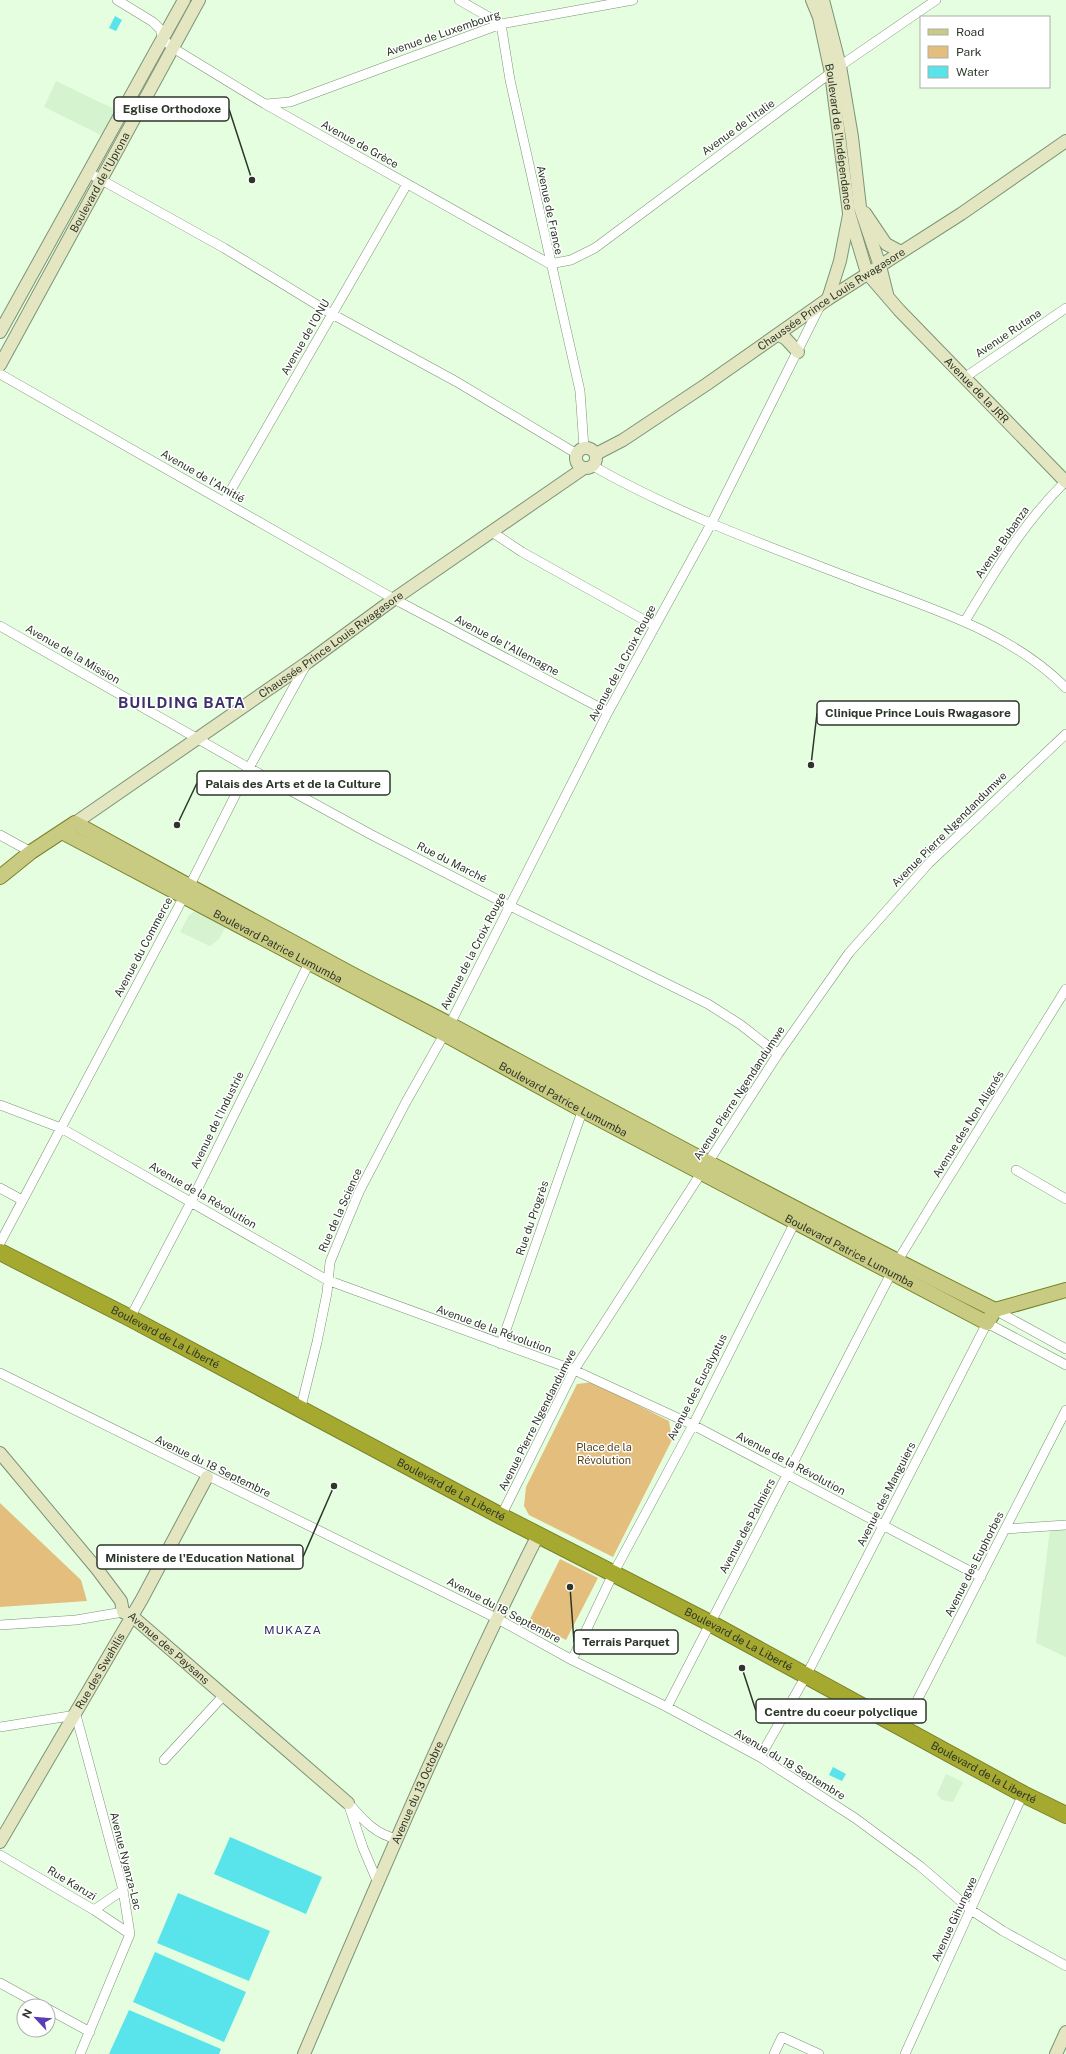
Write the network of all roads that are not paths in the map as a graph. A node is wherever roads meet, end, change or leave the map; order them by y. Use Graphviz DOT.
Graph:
graph roads {
  1 [pos="117,0"];
  2 [pos="184,0"];
  3 [pos="199,0"];
  4 [pos="459,0"];
  5 [pos="633,0"];
  6 [pos="812,0"];
  7 [pos="823,0"];
  8 [pos="936,0"];
  9 [pos="501,24"];
  10 [pos="163,38"];
  11 [pos="173,48"];
  12 [pos="835,70"];
  13 [pos="265,104"];
  14 [pos="1066,141"];
  15 [pos="89,172"];
  16 [pos="102,179"];
  17 [pos="407,184"];
  18 [pos="860,207"];
  19 [pos="849,214"];
  20 [pos="901,252"];
  21 [pos="550,264"];
  22 [pos="880,266"];
  23 [pos="867,273"];
  24 [pos="888,297"];
  25 [pos="825,302"];
  26 [pos="1066,308"];
  27 [pos="332,314"];
  28 [pos="0,332"];
  29 [pos="779,335"];
  30 [pos="798,352"];
  31 [pos="0,365"];
  32 [pos="0,374"];
  33 [pos="964,378"];
  34 [pos="580,451"];
  35 [pos="591,463"];
  36 [pos="1066,482"];
  37 [pos="224,502"];
  38 [pos="711,524"];
  39 [pos="492,532"];
  40 [pos="394,599"];
  41 [pos="965,621"];
  42 [pos="0,626"];
  43 [pos="655,626"];
  44 [pos="308,662"];
  45 [pos="1066,688"];
  46 [pos="608,712"];
  47 [pos="1066,734"];
  48 [pos="198,739"];
  49 [pos="249,768"];
  50 [pos="75,823"];
  51 [pos="62,832"];
  52 [pos="0,835"];
  53 [pos="31,852"];
  54 [pos="0,876"];
  55 [pos="186,892"];
  56 [pos="510,906"];
  57 [pos="312,958"];
  58 [pos="1066,989"];
  59 [pos="447,1029"];
  60 [pos="778,1054"];
  61 [pos="584,1104"];
  62 [pos="0,1105"];
  63 [pos="61,1128"];
  64 [pos="704,1167"];
  65 [pos="1016,1170"];
  66 [pos="0,1188"];
  67 [pos="1066,1199"];
  68 [pos="22,1200"];
  69 [pos="191,1202"];
  70 [pos="798,1217"];
  71 [pos="0,1243"];
  72 [pos="0,1252"];
  73 [pos="895,1267"];
  74 [pos="327,1280"];
  75 [pos="1066,1290"];
  76 [pos="995,1310"];
  77 [pos="130,1318"];
  78 [pos="987,1323"];
  79 [pos="501,1344"];
  80 [pos="1066,1349"];
  81 [pos="1066,1365"];
  82 [pos="574,1370"];
  83 [pos="0,1373"];
  84 [pos="1066,1410"];
  85 [pos="300,1411"];
  86 [pos="693,1425"];
  87 [pos="2,1458"];
  88 [pos="788,1474"];
  89 [pos="206,1477"];
  90 [pos="501,1516"];
  91 [pos="884,1525"];
  92 [pos="1066,1525"];
  93 [pos="1005,1529"];
  94 [pos="538,1535"];
  95 [pos="613,1574"];
  96 [pos="981,1577"];
  97 [pos="128,1614"];
  98 [pos="496,1618"];
  99 [pos="710,1622"];
  100 [pos="0,1625"];
  101 [pos="572,1660"];
  102 [pos="806,1676"];
  103 [pos="224,1695"];
  104 [pos="667,1707"];
  105 [pos="76,1715"];
  106 [pos="0,1727"];
  107 [pos="903,1728"];
  108 [pos="760,1757"];
  109 [pos="164,1760"];
  110 [pos="1023,1794"];
  111 [pos="348,1803"];
  112 [pos="1066,1815"];
  113 [pos="396,1839"];
  114 [pos="0,1842"];
  115 [pos="0,1855"];
  116 [pos="378,1883"];
  117 [pos="124,1890"];
  118 [pos="94,1910"];
  119 [pos="971,1910"];
  120 [pos="130,1934"];
  121 [pos="1066,1966"];
  122 [pos="0,1983"];
  123 [pos="27,1998"];
  124 [pos="56,2014"];
  125 [pos="90,2032"];
  126 [pos="1066,2032"];
  127 [pos="80,2054"];
  128 [pos="304,2054"];
  129 [pos="774,2054"];
  130 [pos="819,2054"];
  131 [pos="905,2054"];
  132 [pos="1056,2054"];
  1 -- 10 [label="street, Avenue de Grèce"];
  2 -- 10 [label="street, Boulevard de l'Uprona"];
  3 -- 11 [label="street, Boulevard de l'Uprona"];
  4 -- 9 [label="street"];
  5 -- 9 [label="street, Avenue de Luxembourg"];
  6 -- 12 [label="street, Boulevard de l'Indépendance"];
  7 -- 12 [label="street, Boulevard de l'Indépendance"];
  8 -- 12 [label="street, Avenue de l'Italie"];
  9 -- 13 [label="street, Avenue de Luxembourg"];
  9 -- 21 [label="street, Avenue de France"];
  10 -- 11 [label="street, Avenue de Grèce"];
  10 -- 15 [label="street, Boulevard de l'Uprona"];
  11 -- 13 [label="street, Avenue de Grèce"];
  11 -- 16 [label="street, Boulevard de l'Uprona"];
  12 -- 18 [label="street, Boulevard de l'Indépendance"];
  12 -- 19 [label="street, Boulevard de l'Indépendance"];
  12 -- 21 [label="street, Avenue de l'Italie"];
  13 -- 17 [label="street, Avenue de Grèce"];
  14 -- 20 [label="street, Chaussée Prince Louis Rwagasore"];
  15 -- 16 [label="street"];
  15 -- 28 [label="street, Boulevard de l'Uprona"];
  16 -- 27 [label="street"];
  16 -- 31 [label="street, Boulevard de l'Uprona"];
  17 -- 21 [label="street, Avenue de Grèce"];
  17 -- 27 [label="street, Avenue de l'ONU"];
  18 -- 20 [label="street"];
  18 -- 22 [label="street, Boulevard de l'Indépendance"];
  19 -- 23 [label="street, Boulevard de l'Indépendance"];
  19 -- 25 [label="street"];
  20 -- 22 [label="street, Chaussée Prince Louis Rwagasore"];
  21 -- 34 [label="street, Avenue de France"];
  22 -- 23 [label="street, Chaussée Prince Louis Rwagasore"];
  22 -- 24 [label="street, Avenue de la JRR"];
  23 -- 24 [label="street, Avenue de la JRR"];
  23 -- 25 [label="street, Chaussée Prince Louis Rwagasore"];
  24 -- 33 [label="street, Avenue de la JRR"];
  25 -- 29 [label="street, Chaussée Prince Louis Rwagasore"];
  25 -- 30 [label="street, Avenue de la Croix Rouge"];
  26 -- 33 [label="street, Avenue Rutana"];
  27 -- 34 [label="street"];
  27 -- 37 [label="street, Avenue de l'ONU"];
  29 -- 30 [label="street"];
  29 -- 35 [label="street, Chaussée Prince Louis Rwagasore"];
  30 -- 38 [label="street, Avenue de la Croix Rouge"];
  32 -- 37 [label="street, Avenue de l'Amitié"];
  33 -- 36 [label="street, Avenue de la JRR"];
  34 -- 35 [label="street"];
  34 -- 35 [label="street"];
  35 -- 38 [label="street"];
  35 -- 39 [label="street, Chaussée Prince Louis Rwagasore"];
  36 -- 41 [label="street, Avenue Bubanza"];
  37 -- 40 [label="street, Avenue de l'Amitié"];
  38 -- 41 [label="street"];
  38 -- 43 [label="street, Avenue de la Croix Rouge"];
  39 -- 40 [label="street, Chaussée Prince Louis Rwagasore"];
  39 -- 43 [label="street"];
  40 -- 44 [label="street, Chaussée Prince Louis Rwagasore"];
  40 -- 46 [label="street, Avenue de l'Allemagne"];
  41 -- 45 [label="street"];
  42 -- 48 [label="street, Avenue de la Mission"];
  43 -- 46 [label="street, Avenue de la Croix Rouge"];
  44 -- 48 [label="street, Chaussée Prince Louis Rwagasore"];
  44 -- 49 [label="street, Avenue du Commerce"];
  46 -- 56 [label="street, Avenue de la Croix Rouge"];
  47 -- 60 [label="street, Avenue Pierre Ngendandumwe"];
  48 -- 49 [label="street, Rue du Marché"];
  48 -- 50 [label="street, Chaussée Prince Louis Rwagasore"];
  49 -- 55 [label="street, Avenue du Commerce"];
  49 -- 56 [label="street, Rue du Marché"];
  50 -- 51 [label="main road, Chaussée Prince Louis Rwagasore"];
  50 -- 55 [label="main road, Boulevard Patrice Lumumba"];
  51 -- 53 [label="main road, Chaussée Prince Louis Rwagasore"];
  51 -- 55 [label="main road, Boulevard Patrice Lumumba"];
  52 -- 53 [label="street"];
  53 -- 54 [label="main road, Chaussée Prince Louis Rwagasore"];
  55 -- 57 [label="main road, Boulevard Patrice Lumumba"];
  55 -- 63 [label="street, Avenue du Commerce"];
  56 -- 59 [label="street, Avenue de la Croix Rouge"];
  56 -- 60 [label="street, Rue du Marché"];
  57 -- 59 [label="main road, Boulevard Patrice Lumumba"];
  57 -- 69 [label="street, Avenue de l'Industrie"];
  58 -- 73 [label="street, Avenue des Non Alignés"];
  59 -- 61 [label="main road, Boulevard Patrice Lumumba"];
  59 -- 74 [label="street, Rue de la Science"];
  60 -- 64 [label="street, Avenue Pierre Ngendandumwe"];
  61 -- 64 [label="main road, Boulevard Patrice Lumumba"];
  61 -- 79 [label="street, Rue du Progrès"];
  62 -- 63 [label="street, Avenue de la Révolution"];
  63 -- 68 [label="street, Avenue du Commerce"];
  63 -- 69 [label="street, Avenue de la Révolution"];
  64 -- 70 [label="main road, Boulevard Patrice Lumumba"];
  64 -- 82 [label="street, Avenue Pierre Ngendandumwe"];
  65 -- 67 [label="street"];
  66 -- 68 [label="street"];
  68 -- 71 [label="street, Avenue du Commerce"];
  69 -- 74 [label="street, Avenue de la Révolution"];
  69 -- 77 [label="street, Avenue de l'Industrie"];
  70 -- 73 [label="main road, Boulevard Patrice Lumumba"];
  70 -- 86 [label="street, Avenue des Eucalyptus"];
  72 -- 77 [label="highway, Boulevard de La Liberté"];
  73 -- 76 [label="main road, Boulevard Patrice Lumumba"];
  73 -- 78 [label="main road, Boulevard Patrice Lumumba"];
  73 -- 88 [label="street, Avenue des Palmiers"];
  74 -- 79 [label="street, Avenue de la Révolution"];
  74 -- 85 [label="street, Rue de la Science"];
  75 -- 76 [label="main road"];
  76 -- 78 [label="main road"];
  76 -- 80 [label="street, Boulevard Patrice Lumumba"];
  77 -- 85 [label="highway, Boulevard de La Liberté"];
  78 -- 81 [label="street, Boulevard Patrice Lumumba"];
  78 -- 91 [label="street, Avenue des Manguiers"];
  79 -- 82 [label="street, Avenue de la Révolution"];
  82 -- 86 [label="street, Avenue de la Révolution"];
  82 -- 90 [label="street, Avenue Pierre Ngendandumwe"];
  83 -- 89 [label="street, Avenue du 18 Septembre"];
  84 -- 93 [label="street, Avenue des Euphorbes"];
  85 -- 90 [label="highway, Boulevard de La Liberté"];
  86 -- 88 [label="street, Avenue de la Révolution"];
  86 -- 95 [label="street, Avenue des Eucalyptus"];
  87 -- 97 [label="street, Avenue des Paysans"];
  88 -- 91 [label="street, Avenue de la Révolution"];
  88 -- 99 [label="street, Avenue des Palmiers"];
  89 -- 97 [label="street, Rue des Swahilis"];
  89 -- 98 [label="street, Avenue du 18 Septembre"];
  90 -- 94 [label="highway, Boulevard de La Liberté"];
  91 -- 96 [label="street, Avenue de la Révolution"];
  91 -- 102 [label="street, Avenue des Manguiers"];
  92 -- 93 [label="street"];
  93 -- 96 [label="street, Avenue des Euphorbes"];
  94 -- 95 [label="highway, Boulevard de La Liberté"];
  94 -- 98 [label="street, Avenue du 13 Octobre"];
  95 -- 99 [label="highway, Boulevard de La Liberté"];
  95 -- 101 [label="street, Avenue des Eucalyptus"];
  96 -- 107 [label="street, Avenue des Euphorbes"];
  97 -- 100 [label="street"];
  97 -- 103 [label="street, Avenue des Paysans"];
  97 -- 105 [label="street, Rue des Swahilis"];
  98 -- 101 [label="street, Avenue du 18 Septembre"];
  98 -- 113 [label="street, Avenue du 13 Octobre"];
  99 -- 102 [label="highway, Boulevard de La Liberté"];
  99 -- 104 [label="street, Avenue des Palmiers"];
  101 -- 104 [label="street, Avenue du 18 Septembre"];
  102 -- 107 [label="highway, Boulevard de La Liberté"];
  102 -- 108 [label="street, Avenue des Manguiers"];
  103 -- 109 [label="street"];
  103 -- 111 [label="street, Avenue des Paysans"];
  104 -- 108 [label="street, Avenue du 18 Septembre"];
  105 -- 106 [label="street"];
  105 -- 114 [label="street, Rue des Swahilis"];
  105 -- 117 [label="street, Avenue Nyanza-Lac"];
  107 -- 110 [label="highway, Boulevard de la Liberté"];
  108 -- 119 [label="street, Avenue du 18 Septembre"];
  110 -- 112 [label="highway, Boulevard de la Liberté"];
  110 -- 119 [label="street, Avenue Gihungwe"];
  111 -- 113 [label="street, Avenue des Paysans"];
  111 -- 116 [label="street"];
  113 -- 116 [label="street, Avenue du 13 Octobre"];
  115 -- 118 [label="street, Rue Karuzi"];
  116 -- 128 [label="street, Avenue du 13 Octobre"];
  117 -- 118 [label="street"];
  117 -- 120 [label="street, Avenue Nyanza-Lac"];
  118 -- 120 [label="street, Rue Karuzi"];
  119 -- 121 [label="street, Avenue du 18 Septembre"];
  119 -- 131 [label="street, Avenue Gihungwe"];
  120 -- 125 [label="street, Avenue Nyanza-Lac"];
  122 -- 123 [label="street"];
  124 -- 125 [label="street"];
  125 -- 127 [label="street, Avenue Nyanza-Lac"];
  126 -- 132 [label="street"];
  129 -- 130 [label="street"];
}
